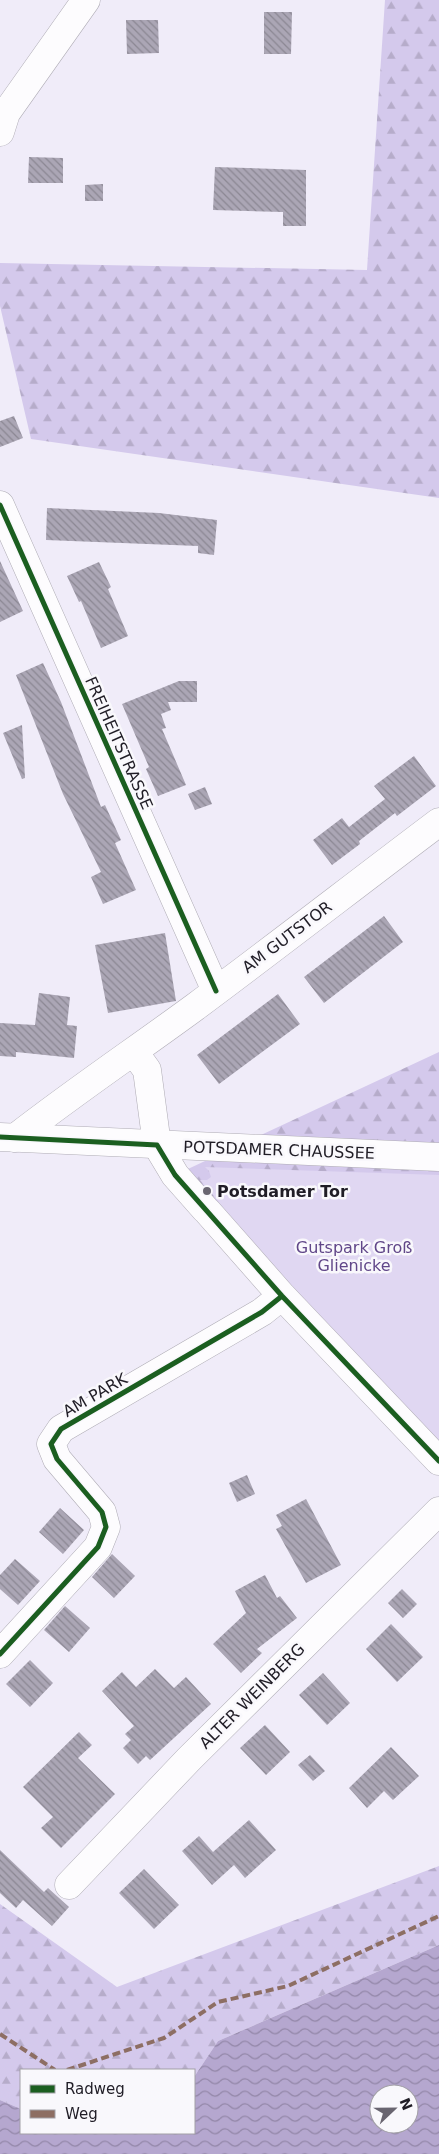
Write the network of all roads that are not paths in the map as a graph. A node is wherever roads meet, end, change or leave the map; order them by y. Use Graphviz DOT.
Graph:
graph roads {
  1 [pos="86,0"];
  2 [pos="0,132"];
  3 [pos="0,505"];
  4 [pos="439,822"];
  5 [pos="216,991"];
  6 [pos="134,1052"];
  7 [pos="8,1138"];
  8 [pos="158,1145"];
  9 [pos="439,1157"];
  10 [pos="282,1296"];
  11 [pos="439,1460"];
  12 [pos="439,1511"];
  13 [pos="0,1654"];
  14 [pos="70,1884"];
  1 -- 2 [label="street"];
  3 -- 5 [label="street, FREIHEITSTRASSE"];
  4 -- 5 [label="street, AM GUTSTOR"];
  5 -- 6 [label="street, AM GUTSTOR"];
  6 -- 7 [label="street, AM GUTSTOR"];
  6 -- 8 [label="street"];
  7 -- 8 [label="street, POTSDAMER CHAUSSEE"];
  8 -- 9 [label="street, POTSDAMER CHAUSSEE"];
  8 -- 10 [label="street"];
  10 -- 11 [label="street"];
  10 -- 13 [label="street, AM PARK"];
  12 -- 14 [label="street, ALTER WEINBERG"];
}
